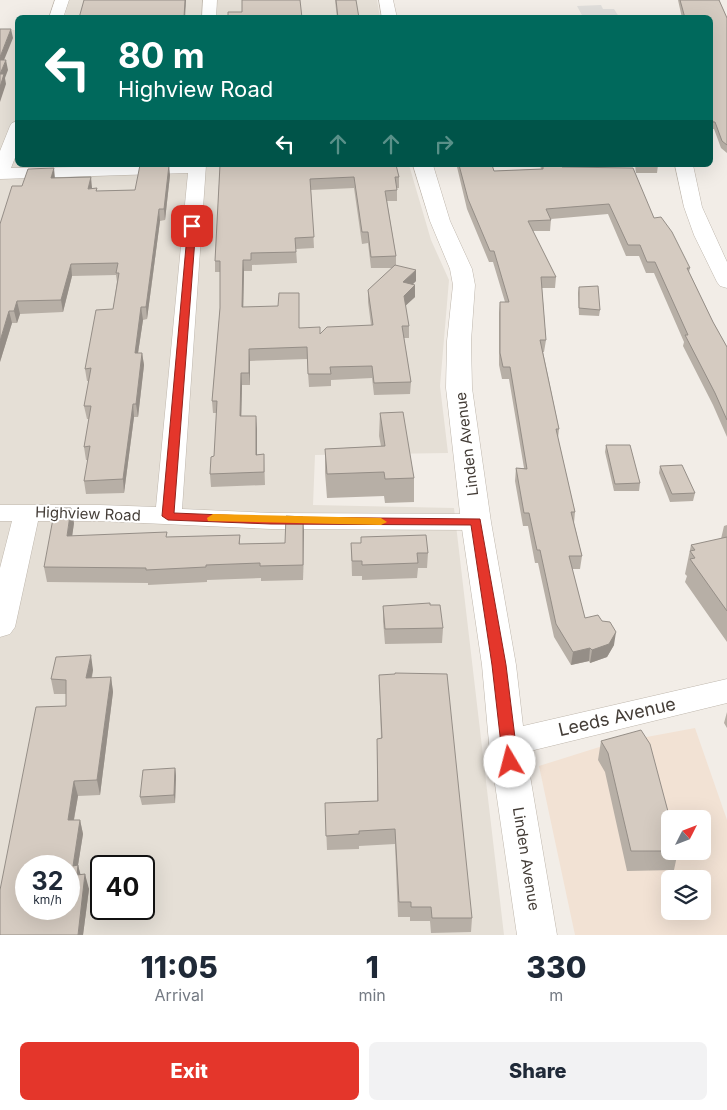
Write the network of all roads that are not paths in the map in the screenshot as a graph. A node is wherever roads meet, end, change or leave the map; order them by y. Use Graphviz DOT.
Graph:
graph roads {
  1 [pos="62,0"];
  2 [pos="210,0"];
  3 [pos="386,0"];
  4 [pos="57,15"];
  5 [pos="209,15"];
  6 [pos="389,15"];
  7 [pos="15,134"];
  8 [pos="196,167"];
  9 [pos="424,167"];
  10 [pos="684,167"];
  11 [pos="0,174"];
  12 [pos="727,282"];
  13 [pos="27,512"];
  14 [pos="0,513"];
  15 [pos="168,516"];
  16 [pos="476,522"];
  17 [pos="0,627"];
  18 [pos="727,691"];
  19 [pos="507,743"];
  20 [pos="538,935"];
  1 -- 4 [label="street"];
  2 -- 5 [label="street"];
  3 -- 6 [label="street"];
  7 -- 11 [label="street"];
  8 -- 11 [label="street"];
  8 -- 15 [label="street"];
  9 -- 16 [label="street, Linden Avenue"];
  10 -- 12 [label="street"];
  13 -- 14 [label="street, Highview Road"];
  13 -- 15 [label="street, Highview Road"];
  13 -- 17 [label="street"];
  15 -- 16 [label="street, Highview Road"];
  16 -- 19 [label="street, Linden Avenue"];
  18 -- 19 [label="street, Leeds Avenue"];
  19 -- 20 [label="street, Linden Avenue"];
}
